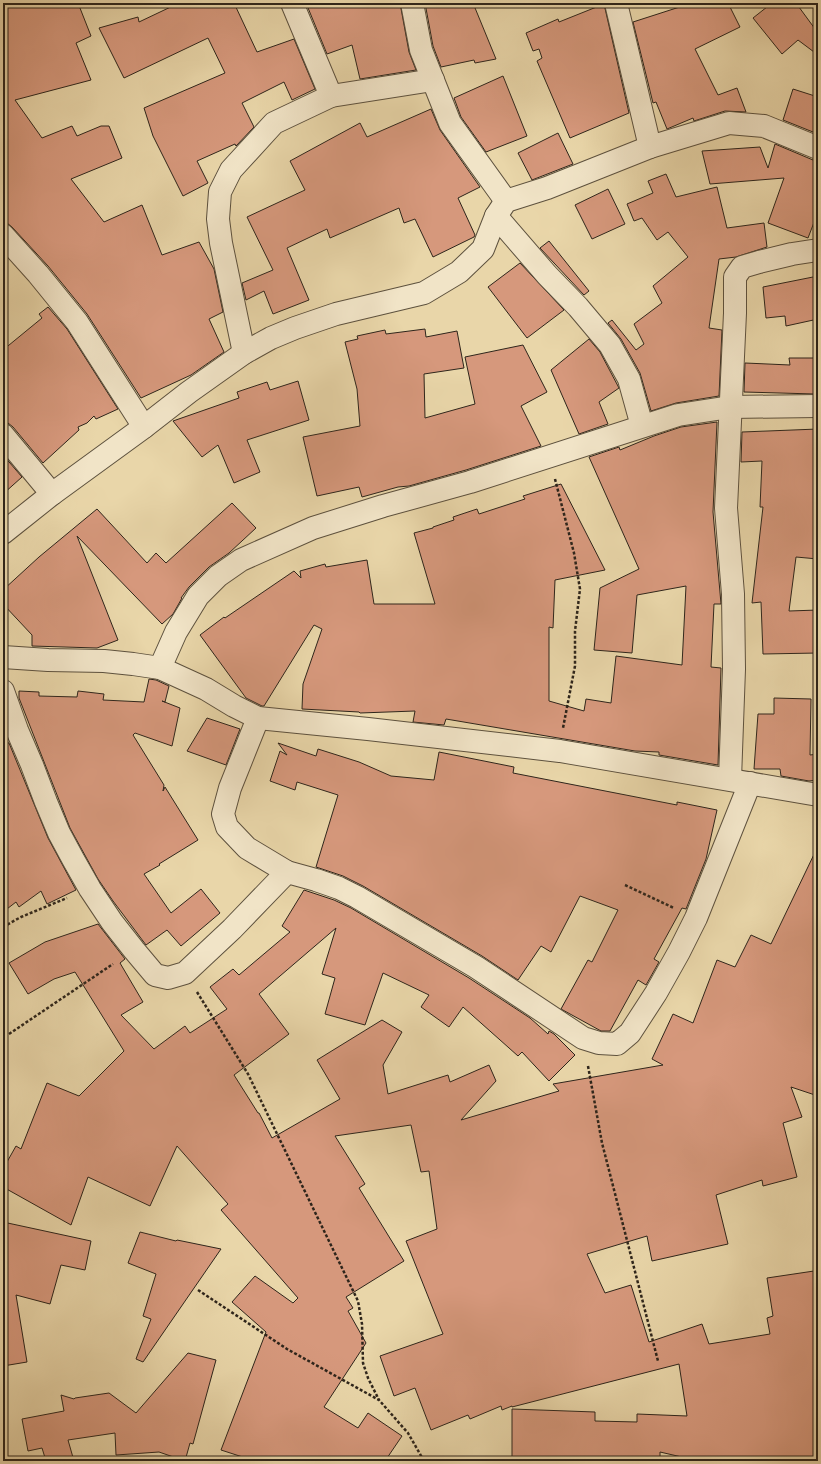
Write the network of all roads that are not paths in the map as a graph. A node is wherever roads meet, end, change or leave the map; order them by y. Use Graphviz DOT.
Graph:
graph roads {
  1 [pos="292,3"];
  2 [pos="412,3"];
  3 [pos="616,3"];
  4 [pos="433,80"];
  5 [pos="331,96"];
  6 [pos="650,147"];
  7 [pos="818,148"];
  8 [pos="501,209"];
  9 [pos="3,235"];
  10 [pos="818,250"];
  11 [pos="244,353"];
  12 [pos="818,406"];
  13 [pos="730,407"];
  14 [pos="642,426"];
  15 [pos="144,427"];
  16 [pos="3,435"];
  17 [pos="52,494"];
  18 [pos="3,533"];
  19 [pos="3,657"];
  20 [pos="160,668"];
  21 [pos="3,690"];
  22 [pos="258,718"];
  23 [pos="740,781"];
  24 [pos="818,795"];
  25 [pos="287,872"];
  1 -- 5 [label="street"];
  2 -- 4 [label="street"];
  3 -- 6 [label="street"];
  4 -- 5 [label="street"];
  4 -- 8 [label="street"];
  5 -- 11 [label="street"];
  6 -- 7 [label="street"];
  6 -- 8 [label="street"];
  8 -- 11 [label="street"];
  8 -- 14 [label="street"];
  9 -- 15 [label="street"];
  10 -- 13 [label="street"];
  11 -- 15 [label="street"];
  12 -- 13 [label="street"];
  13 -- 14 [label="street"];
  13 -- 23 [label="street"];
  14 -- 20 [label="street"];
  15 -- 17 [label="street"];
  16 -- 17 [label="street"];
  17 -- 18 [label="street"];
  19 -- 20 [label="street"];
  20 -- 22 [label="street"];
  21 -- 25 [label="street"];
  22 -- 23 [label="street"];
  22 -- 25 [label="street"];
  23 -- 24 [label="street"];
  23 -- 25 [label="street"];
}
